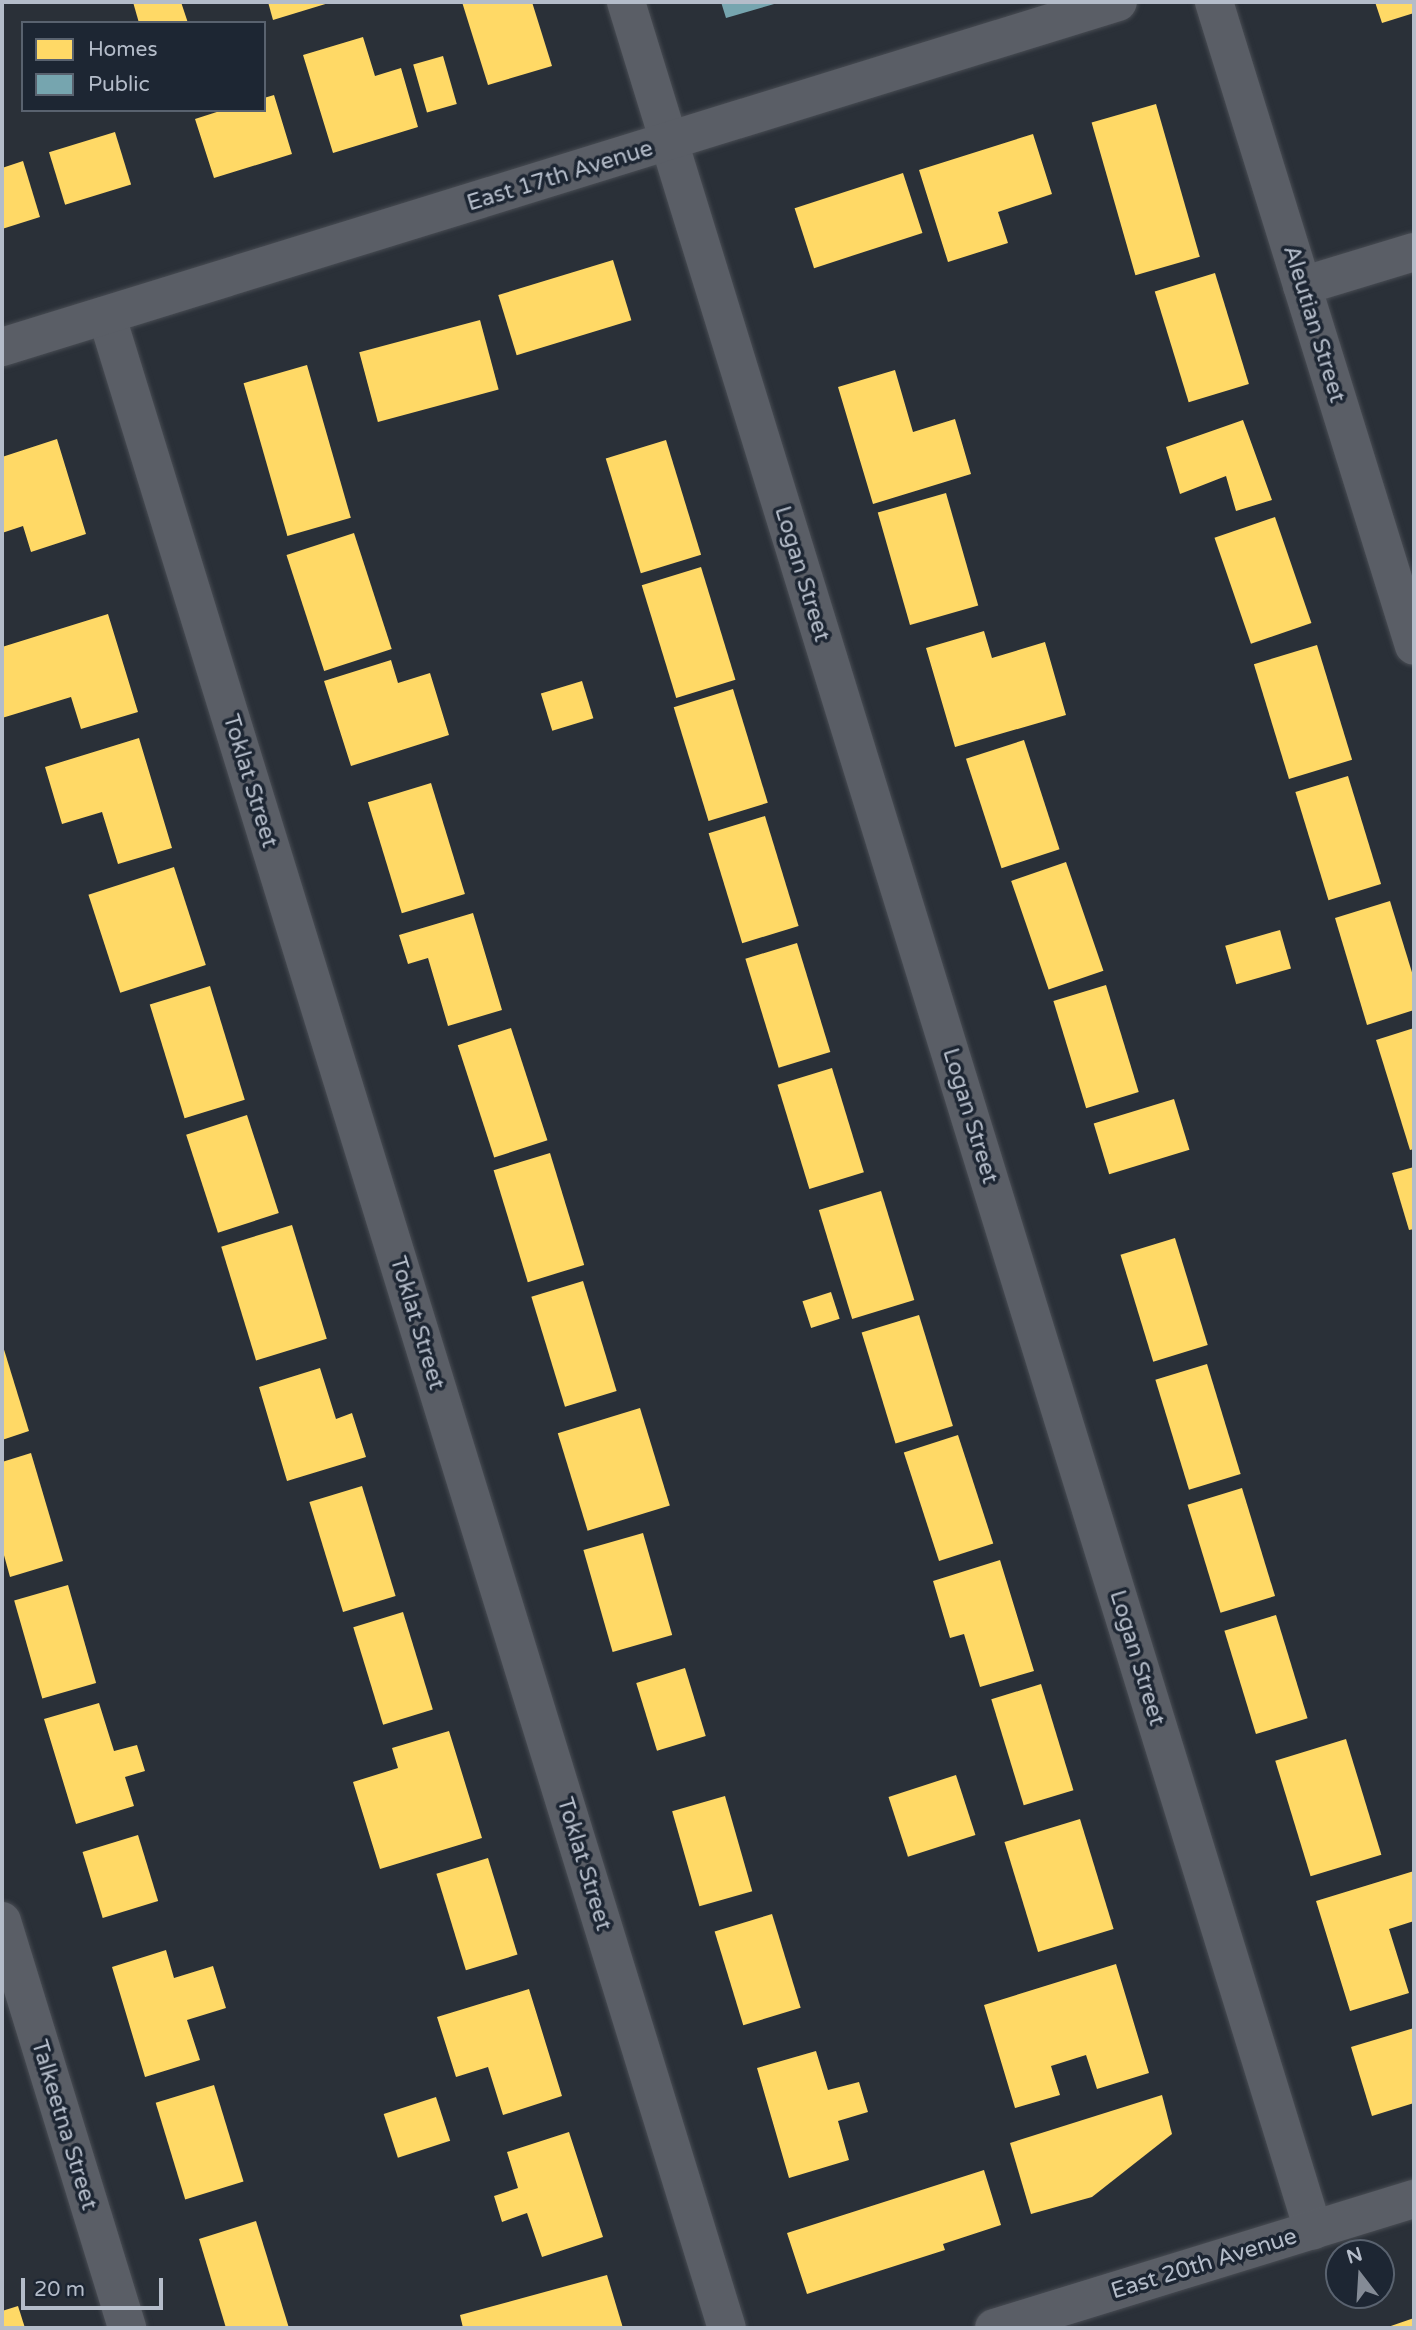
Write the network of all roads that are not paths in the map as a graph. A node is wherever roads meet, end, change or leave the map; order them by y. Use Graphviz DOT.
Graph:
graph roads {
  1 [pos="626,2"];
  2 [pos="1118,2"];
  3 [pos="1214,2"];
  4 [pos="669,142"];
  5 [pos="1414,252"];
  6 [pos="1302,286"];
  7 [pos="107,317"];
  8 [pos="2,347"];
  9 [pos="1414,646"];
  10 [pos="2,1921"];
  11 [pos="1414,2199"];
  12 [pos="1313,2230"];
  13 [pos="127,2328"];
  14 [pos="727,2328"];
  15 [pos="994,2328"];
  1 -- 4 [label="street, Logan Street"];
  2 -- 4 [label="street, East 17th Avenue"];
  3 -- 6 [label="street, Aleutian Street"];
  4 -- 7 [label="street, East 17th Avenue"];
  4 -- 12 [label="street, Logan Street"];
  5 -- 6 [label="street"];
  6 -- 9 [label="street, Aleutian Street"];
  7 -- 8 [label="street, East 17th Avenue"];
  7 -- 14 [label="street, Toklat Street"];
  10 -- 13 [label="street, Talkeetna Street"];
  11 -- 12 [label="street, East 20th Avenue"];
  12 -- 15 [label="street, East 20th Avenue"];
}
